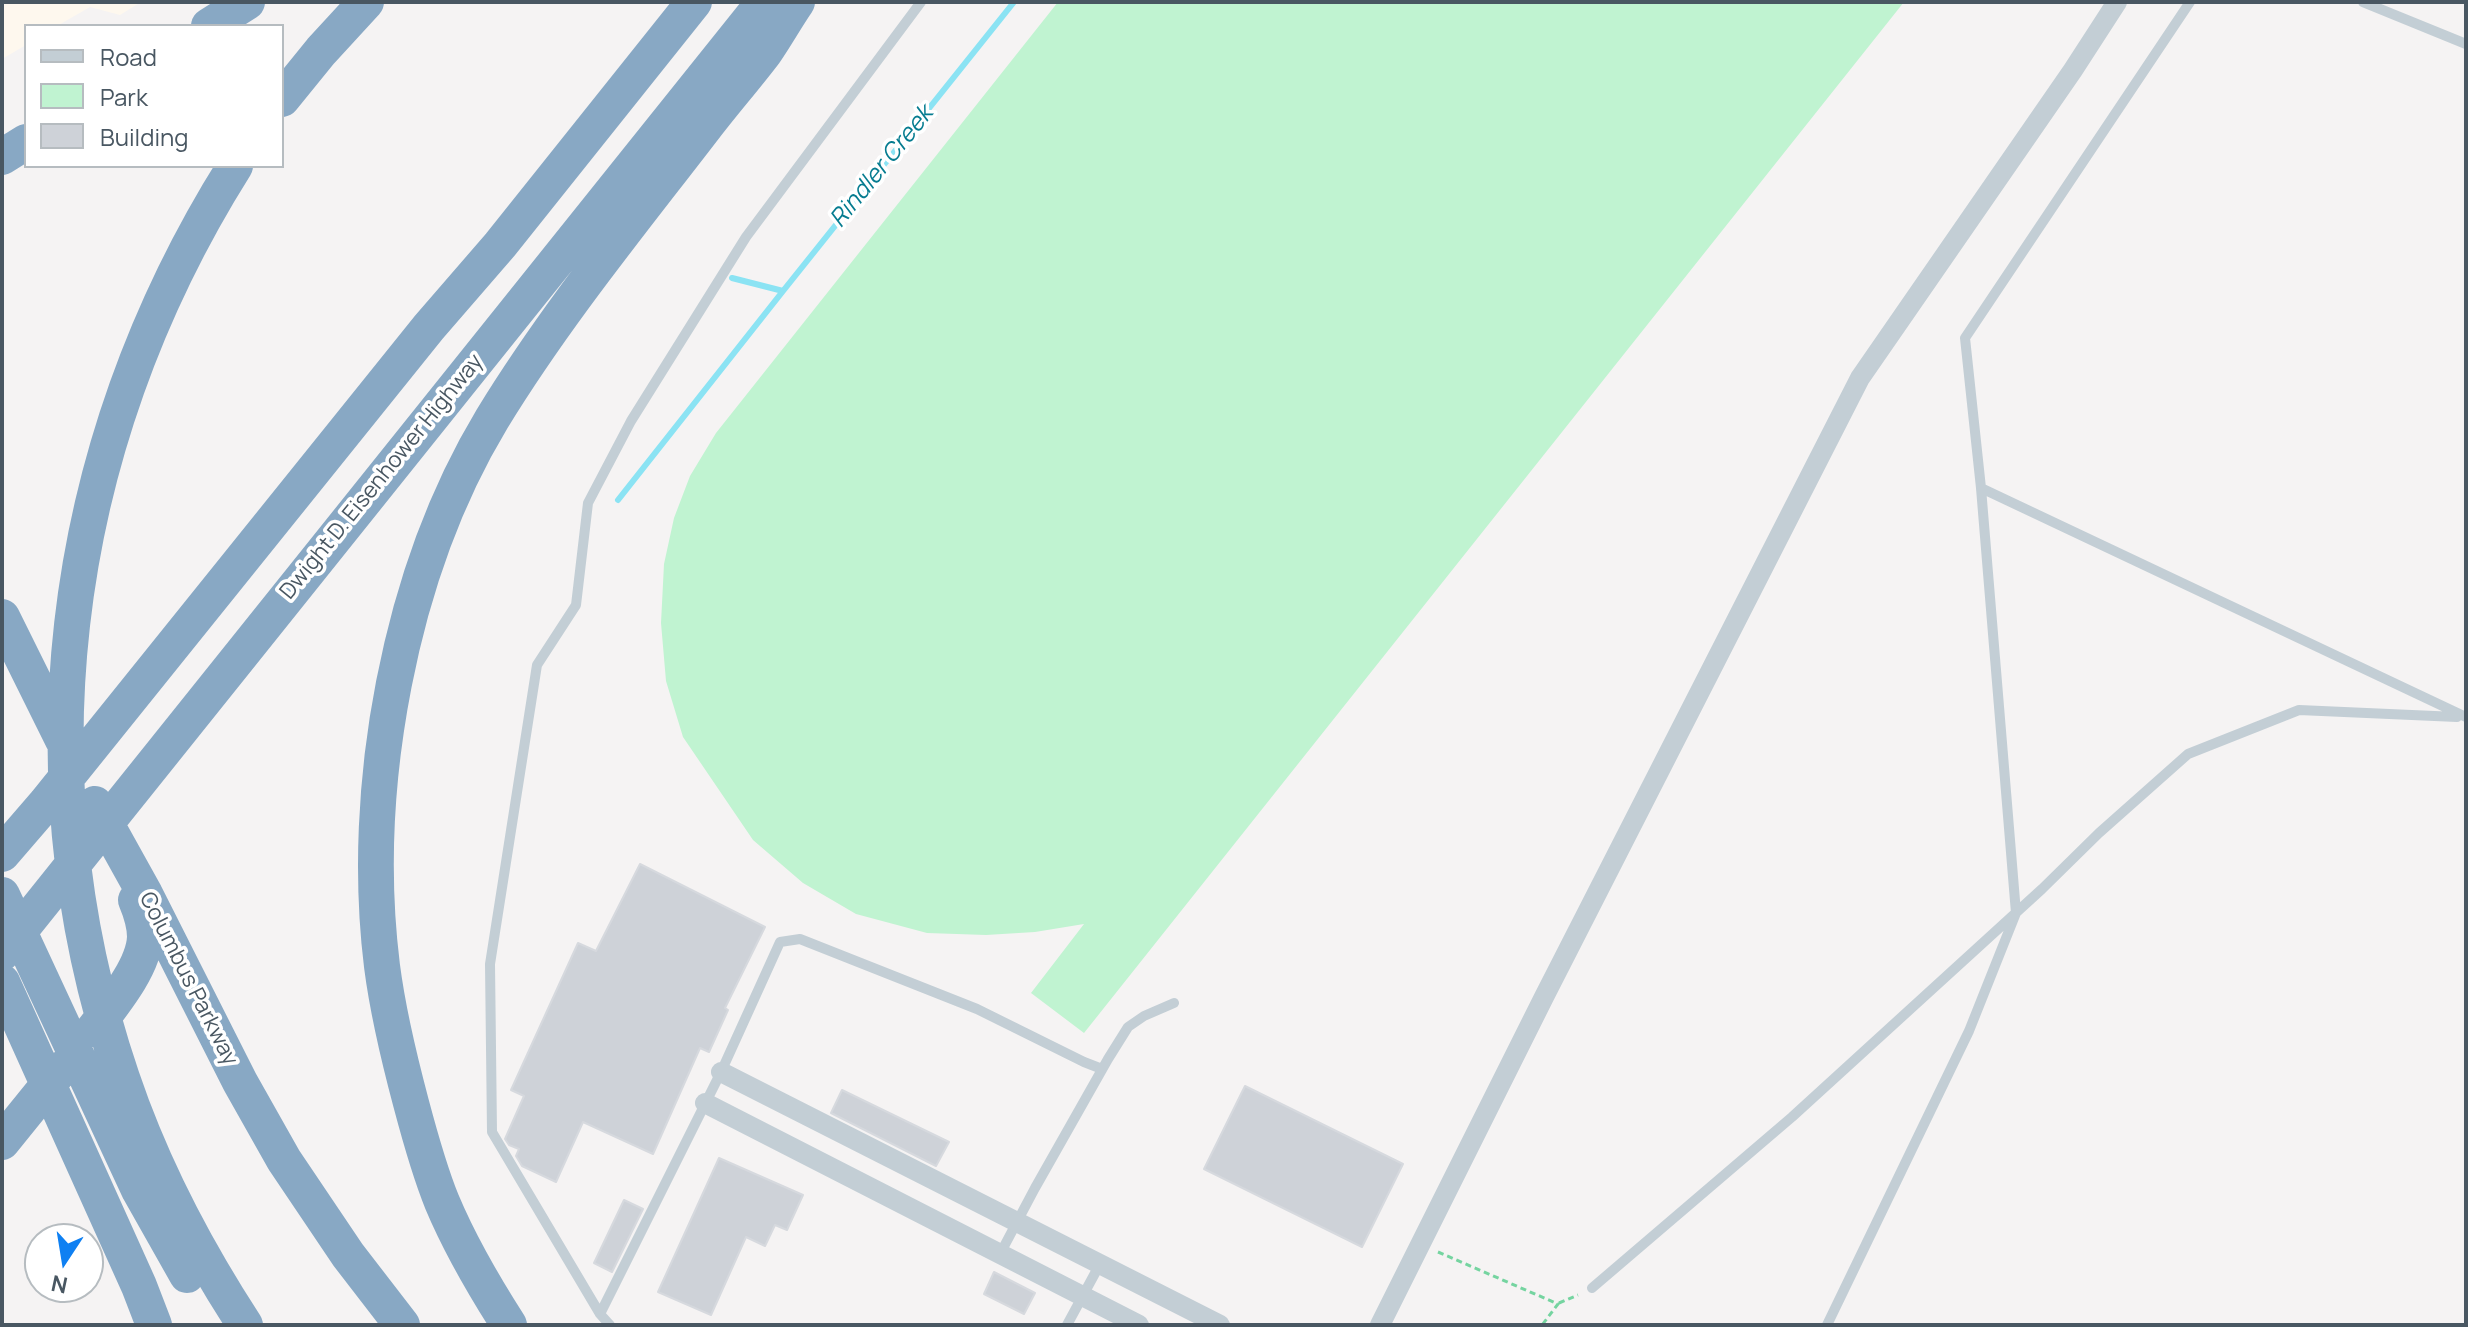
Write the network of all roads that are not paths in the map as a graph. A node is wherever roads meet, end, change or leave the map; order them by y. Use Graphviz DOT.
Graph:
graph roads {
  1 [pos="247,2"];
  2 [pos="366,2"];
  3 [pos="694,2"];
  4 [pos="764,2"];
  5 [pos="797,2"];
  6 [pos="921,2"];
  7 [pos="2117,2"];
  8 [pos="2190,2"];
  9 [pos="2363,2"];
  10 [pos="212,24"];
  11 [pos="2466,44"];
  12 [pos="284,97"];
  13 [pos="24,143"];
  14 [pos="2,157"];
  15 [pos="234,168"];
  16 [pos="1981,488"];
  17 [pos="2,617"];
  18 [pos="2466,718"];
  19 [pos="108,831"];
  20 [pos="2,854"];
  21 [pos="79,858"];
  22 [pos="2,895"];
  23 [pos="2016,913"];
  24 [pos="2,953"];
  25 [pos="2,982"];
  26 [pos="2,990"];
  27 [pos="1174,1003"];
  28 [pos="1102,1069"];
  29 [pos="721,1072"];
  30 [pos="705,1103"];
  31 [pos="2,1142"];
  32 [pos="1017,1222"];
  33 [pos="1000,1254"];
  34 [pos="1100,1264"];
  35 [pos="1592,1288"];
  36 [pos="1083,1296"];
  37 [pos="600,1314"];
  38 [pos="154,1325"];
  39 [pos="224,1325"];
  40 [pos="245,1325"];
  41 [pos="402,1325"];
  42 [pos="509,1325"];
  43 [pos="610,1325"];
  44 [pos="1067,1325"];
  45 [pos="1139,1325"];
  46 [pos="1220,1325"];
  47 [pos="1380,1325"];
  48 [pos="1827,1325"];
  1 -- 10 [label="highway"];
  2 -- 12 [label="highway"];
  3 -- 20 [label="highway"];
  4 -- 21 [label="highway, Dwight D. Eisenhower Highway"];
  5 -- 42 [label="highway"];
  6 -- 37 [label="lane"];
  7 -- 47 [label="street"];
  8 -- 16 [label="lane"];
  9 -- 11 [label="lane"];
  13 -- 14 [label="highway"];
  15 -- 40 [label="highway"];
  16 -- 18 [label="lane"];
  16 -- 23 [label="lane"];
  17 -- 19 [label="highway, Columbus Parkway"];
  18 -- 23 [label="lane"];
  19 -- 31 [label="highway"];
  19 -- 41 [label="highway, Columbus Parkway"];
  21 -- 24 [label="highway, Dwight D. Eisenhower Highway"];
  21 -- 26 [label="highway"];
  22 -- 39 [label="highway"];
  23 -- 35 [label="lane"];
  23 -- 48 [label="lane"];
  25 -- 38 [label="highway"];
  27 -- 28 [label="lane"];
  28 -- 29 [label="lane"];
  28 -- 32 [label="lane"];
  29 -- 30 [label="lane"];
  29 -- 32 [label="street"];
  30 -- 33 [label="street"];
  30 -- 37 [label="lane"];
  32 -- 33 [label="lane"];
  32 -- 34 [label="street"];
  33 -- 36 [label="street"];
  34 -- 36 [label="lane"];
  34 -- 46 [label="street"];
  36 -- 44 [label="lane"];
  36 -- 45 [label="street"];
  37 -- 43 [label="lane"];
}
